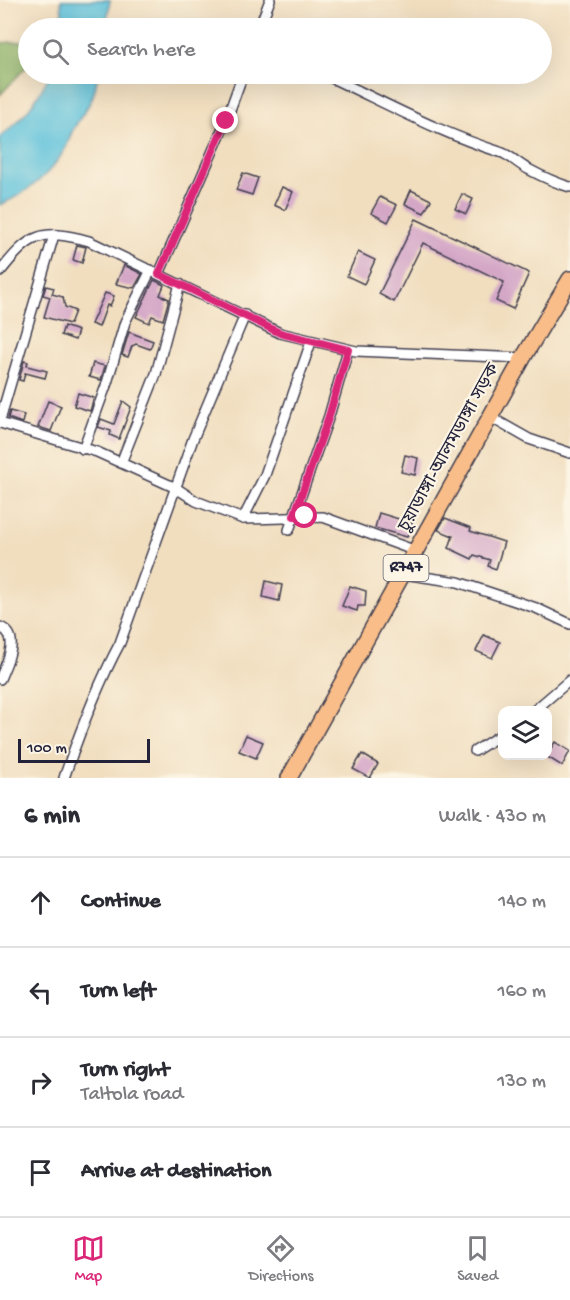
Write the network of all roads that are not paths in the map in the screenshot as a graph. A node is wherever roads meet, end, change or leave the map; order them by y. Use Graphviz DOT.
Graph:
graph roads {
  1 [pos="270,0"];
  2 [pos="264,18"];
  3 [pos="239,84"];
  4 [pos="346,84"];
  5 [pos="570,188"];
  6 [pos="54,236"];
  7 [pos="0,272"];
  8 [pos="155,272"];
  9 [pos="570,279"];
  10 [pos="180,284"];
  11 [pos="245,315"];
  12 [pos="311,342"];
  13 [pos="348,350"];
  14 [pos="523,358"];
  15 [pos="490,417"];
  16 [pos="0,421"];
  17 [pos="82,449"];
  18 [pos="570,453"];
  19 [pos="121,463"];
  20 [pos="176,488"];
  21 [pos="294,516"];
  22 [pos="243,519"];
  23 [pos="289,530"];
  24 [pos="416,550"];
  25 [pos="403,574"];
  26 [pos="570,624"];
  27 [pos="0,627"];
  28 [pos="0,679"];
  29 [pos="570,680"];
  30 [pos="541,706"];
  31 [pos="498,737"];
  32 [pos="475,751"];
  33 [pos="64,778"];
  34 [pos="289,778"];
  1 -- 2 [label="street"];
  3 -- 8 [label="street"];
  4 -- 5 [label="street"];
  6 -- 7 [label="street"];
  6 -- 8 [label="street"];
  6 -- 16 [label="street"];
  8 -- 10 [label="street"];
  8 -- 17 [label="street"];
  9 -- 14 [label="main road, R747"];
  10 -- 11 [label="street"];
  10 -- 19 [label="street"];
  11 -- 12 [label="street"];
  11 -- 20 [label="street"];
  12 -- 13 [label="street"];
  12 -- 22 [label="street"];
  13 -- 14 [label="street"];
  13 -- 21 [label="street"];
  14 -- 15 [label="main road, চুয়াডাঙ্গা-আলমডাঙ্গা সড়ক / R747"];
  15 -- 18 [label="street"];
  15 -- 24 [label="main road, চুয়াডাঙ্গা-আলমডাঙ্গা সড়ক / R747"];
  16 -- 17 [label="street"];
  17 -- 19 [label="street"];
  19 -- 20 [label="street"];
  20 -- 22 [label="street"];
  20 -- 33 [label="street"];
  21 -- 22 [label="street"];
  21 -- 23 [label="street"];
  21 -- 24 [label="street"];
  24 -- 25 [label="main road, চুয়াডাঙ্গা-আলমডাঙ্গা সড়ক / R747"];
  25 -- 26 [label="street"];
  25 -- 34 [label="main road, চুয়াডাঙ্গা-আলমডাঙ্গা সড়ক / R747"];
  27 -- 28 [label="street"];
  29 -- 30 [label="street"];
  31 -- 32 [label="street"];
}
